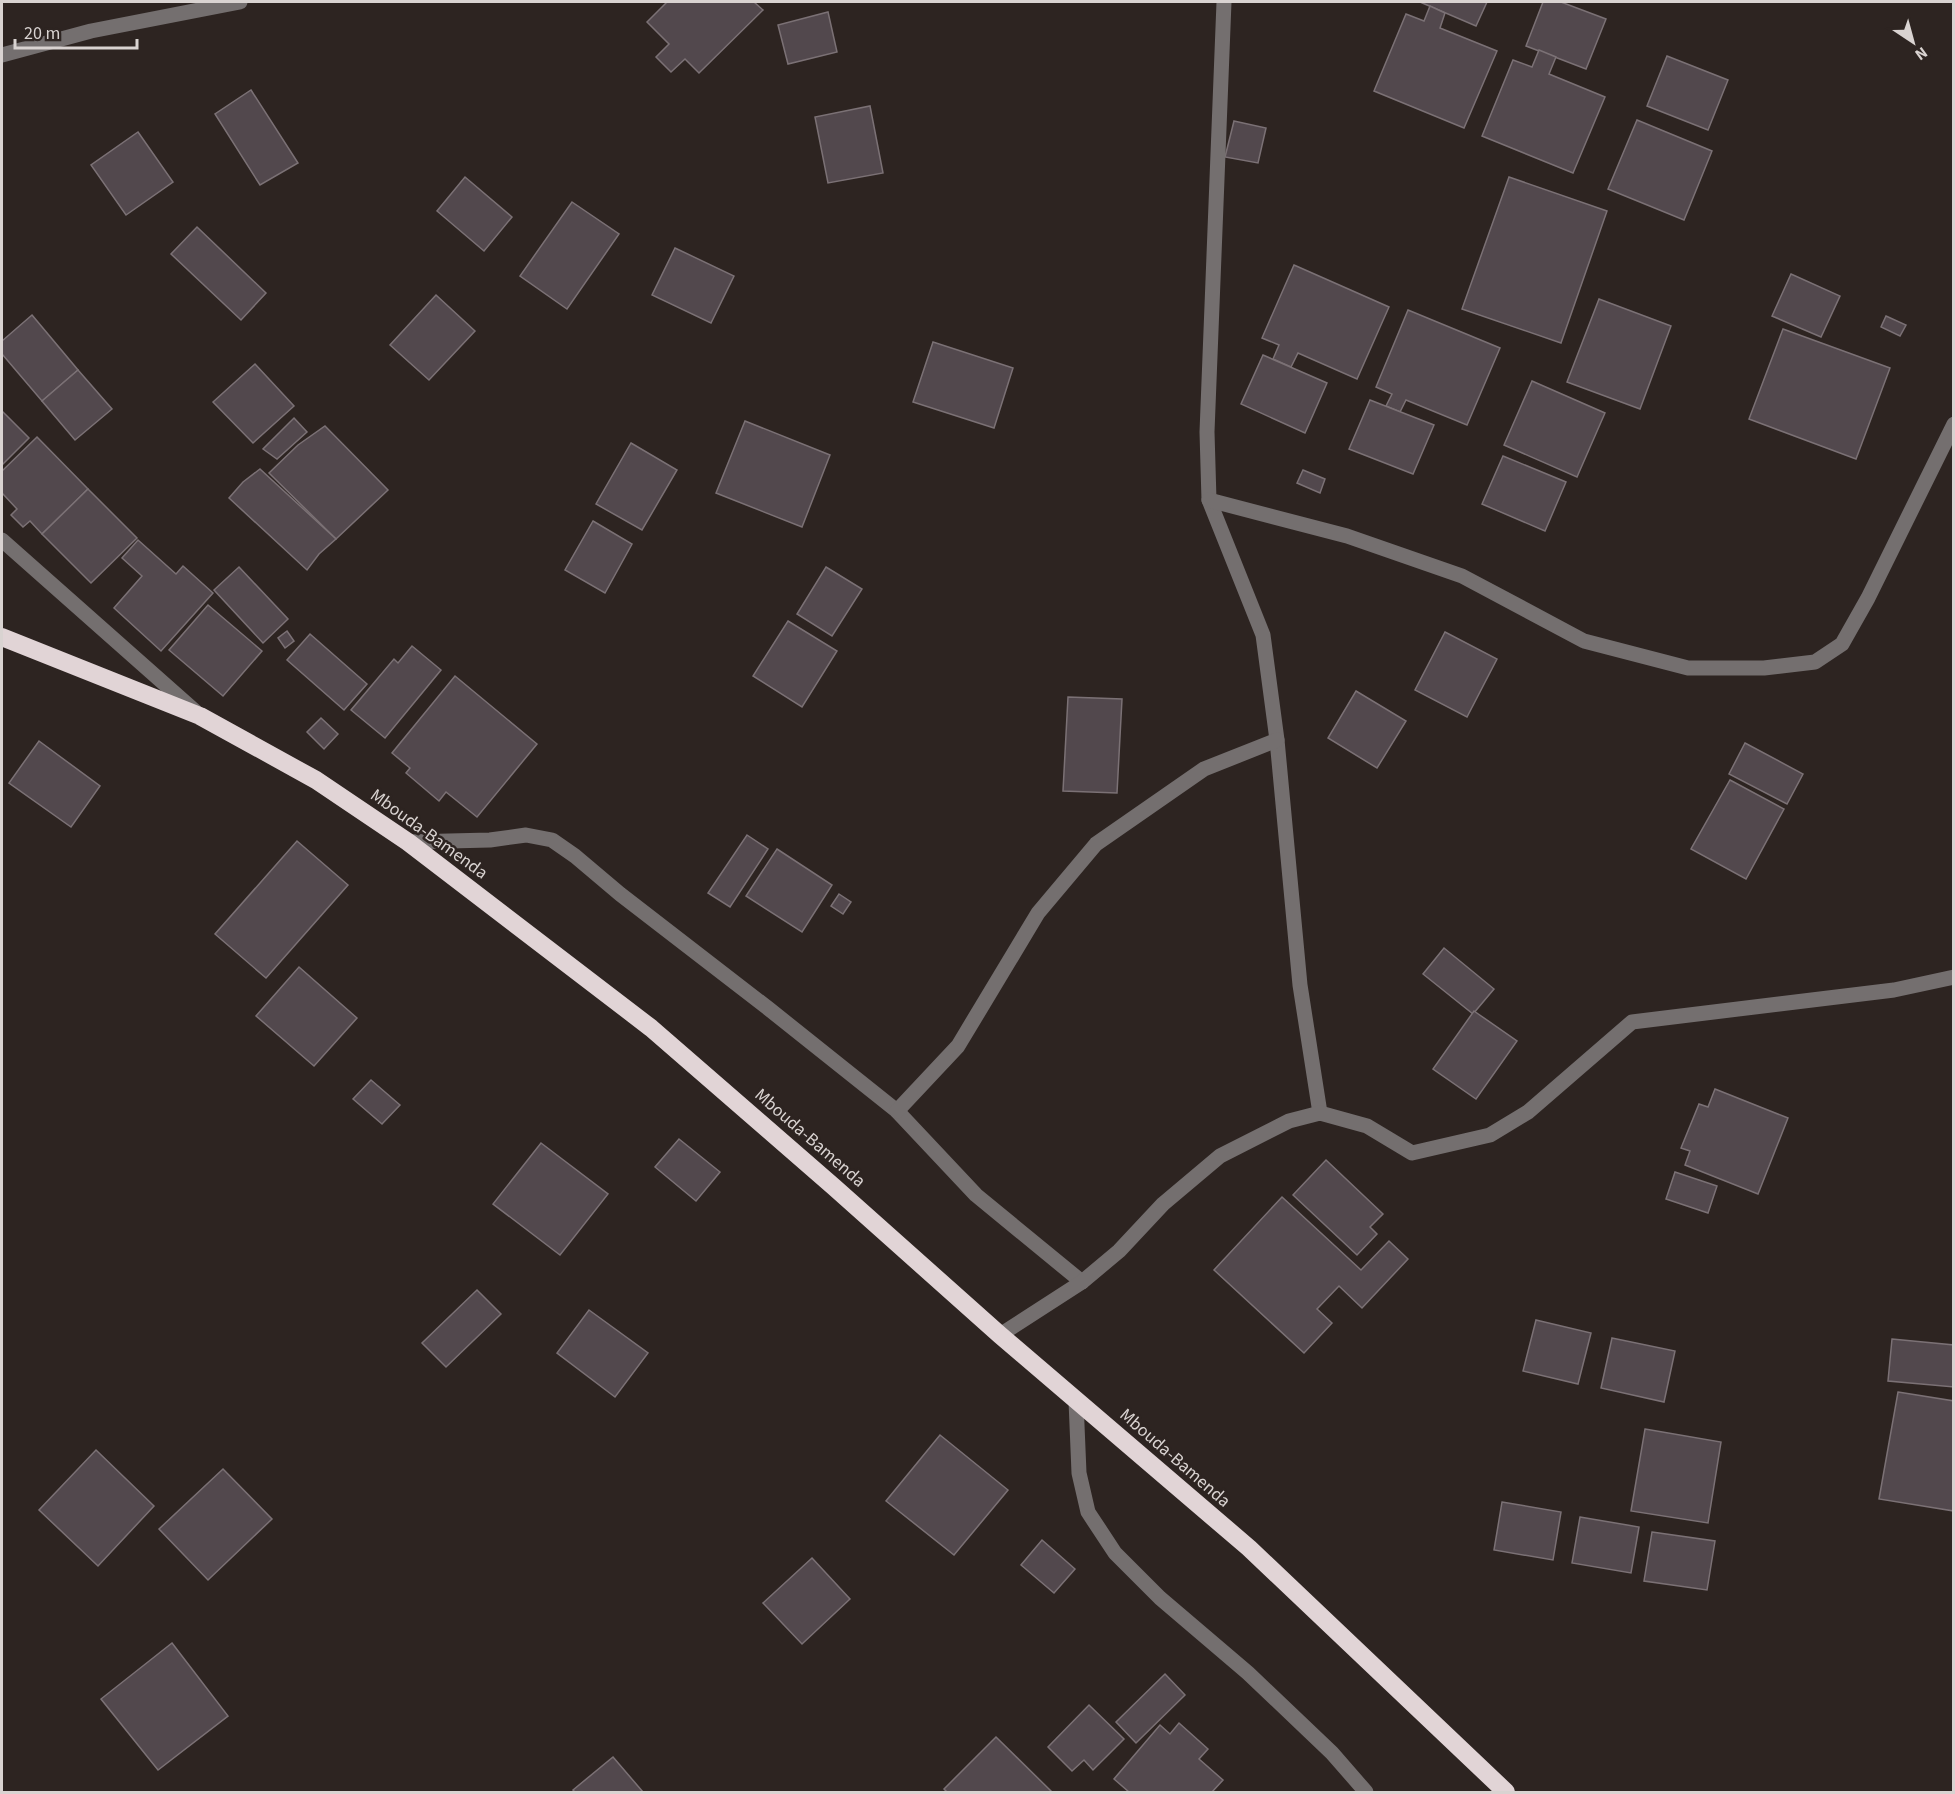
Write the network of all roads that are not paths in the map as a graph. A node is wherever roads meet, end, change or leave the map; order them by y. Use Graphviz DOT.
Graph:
graph roads {
  1 [pos="240,2"];
  2 [pos="1224,2"];
  3 [pos="2,55"];
  4 [pos="1953,424"];
  5 [pos="1209,500"];
  6 [pos="2,540"];
  7 [pos="2,637"];
  8 [pos="200,716"];
  9 [pos="1277,740"];
  10 [pos="408,842"];
  11 [pos="1953,977"];
  12 [pos="897,1111"];
  13 [pos="1320,1113"];
  14 [pos="1082,1282"];
  15 [pos="1000,1335"];
  16 [pos="1076,1401"];
  17 [pos="1366,1792"];
  18 [pos="1506,1792"];
  1 -- 3 [label="street"];
  2 -- 5 [label="street"];
  4 -- 5 [label="street"];
  5 -- 9 [label="street"];
  6 -- 8 [label="street"];
  7 -- 8 [label="highway, Mbouda-Bamenda"];
  8 -- 10 [label="highway, Mbouda-Bamenda"];
  9 -- 12 [label="street"];
  9 -- 13 [label="street"];
  10 -- 12 [label="street"];
  10 -- 15 [label="highway, Mbouda-Bamenda"];
  11 -- 13 [label="street"];
  12 -- 14 [label="street"];
  13 -- 14 [label="street"];
  14 -- 15 [label="street"];
  15 -- 16 [label="highway, Mbouda-Bamenda"];
  16 -- 17 [label="street"];
  16 -- 18 [label="highway, Mbouda-Bamenda"];
}
